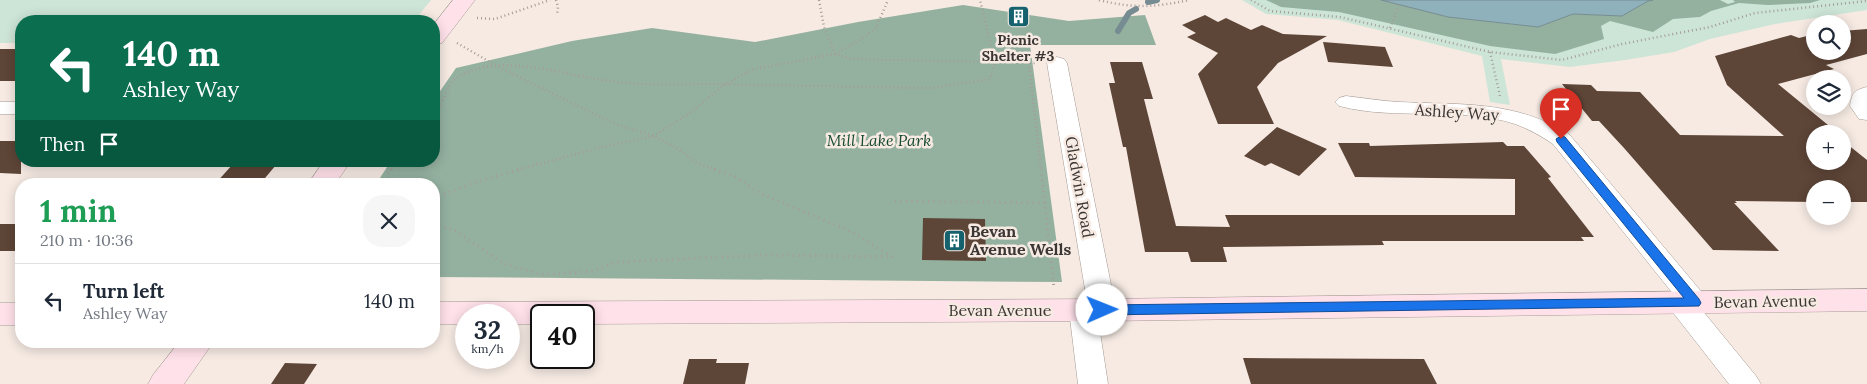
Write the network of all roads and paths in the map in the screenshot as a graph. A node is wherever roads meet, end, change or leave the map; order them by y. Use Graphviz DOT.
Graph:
graph roads {
  1 [pos="464,0"];
  2 [pos="550,0"];
  3 [pos="556,0"];
  4 [pos="819,0"];
  5 [pos="888,0"];
  6 [pos="980,0"];
  7 [pos="1099,0"];
  8 [pos="1190,0"];
  9 [pos="1251,0"];
  10 [pos="1867,1"];
  11 [pos="1399,5"];
  12 [pos="557,15"];
  13 [pos="1390,28"];
  14 [pos="441,29"];
  15 [pos="1490,52"];
  16 [pos="836,54"];
  17 [pos="995,62"];
  18 [pos="1020,62"];
  19 [pos="1029,63"];
  20 [pos="1057,63"];
  21 [pos="495,65"];
  22 [pos="724,85"];
  23 [pos="1867,93"];
  24 [pos="1346,102"];
  25 [pos="440,107"];
  26 [pos="0,108"];
  27 [pos="15,108"];
  28 [pos="1504,114"];
  29 [pos="1867,114"];
  30 [pos="654,136"];
  31 [pos="334,167"];
  32 [pos="393,167"];
  33 [pos="325,178"];
  34 [pos="388,178"];
  35 [pos="440,196"];
  36 [pos="894,201"];
  37 [pos="1045,203"];
  38 [pos="440,226"];
  39 [pos="1867,300"];
  40 [pos="1688,303"];
  41 [pos="1080,310"];
  42 [pos="440,313"];
  43 [pos="0,314"];
  44 [pos="15,314"];
  45 [pos="193,348"];
  46 [pos="165,384"];
  47 [pos="1093,384"];
  48 [pos="1746,384"];
  1 -- 14 [label="street"];
  2 -- 14 [label="path"];
  3 -- 12 [label="path"];
  4 -- 16 [label="path"];
  5 -- 16 [label="path"];
  6 -- 17 [label="path"];
  7 -- 8 [label="path"];
  9 -- 13 [label="path"];
  10 -- 15 [label="path"];
  11 -- 13 [label="path"];
  13 -- 15 [label="path"];
  14 -- 21 [label="path"];
  15 -- 28 [label="path"];
  16 -- 17 [label="path"];
  16 -- 22 [label="path"];
  17 -- 18 [label="path"];
  17 -- 22 [label="path"];
  19 -- 37 [label="path"];
  20 -- 41 [label="street, Gladwin Road"];
  21 -- 22 [label="path"];
  21 -- 25 [label="path"];
  21 -- 30 [label="path"];
  22 -- 30 [label="path"];
  23 -- 29 [label="street"];
  24 -- 28 [label="street, Ashley Way"];
  26 -- 27 [label="street"];
  28 -- 40 [label="street, Ashley Way"];
  30 -- 35 [label="path"];
  30 -- 38 [label="path"];
  31 -- 33 [label="street"];
  32 -- 34 [label="path"];
  36 -- 37 [label="path"];
  37 -- 41 [label="path"];
  39 -- 40 [label="street, Bevan Avenue"];
  40 -- 41 [label="street, Bevan Avenue"];
  40 -- 48 [label="street, Ashley Way"];
  41 -- 42 [label="street, Bevan Avenue"];
  41 -- 47 [label="street, Gladwin Road"];
  43 -- 44 [label="street"];
  45 -- 46 [label="street"];
}
